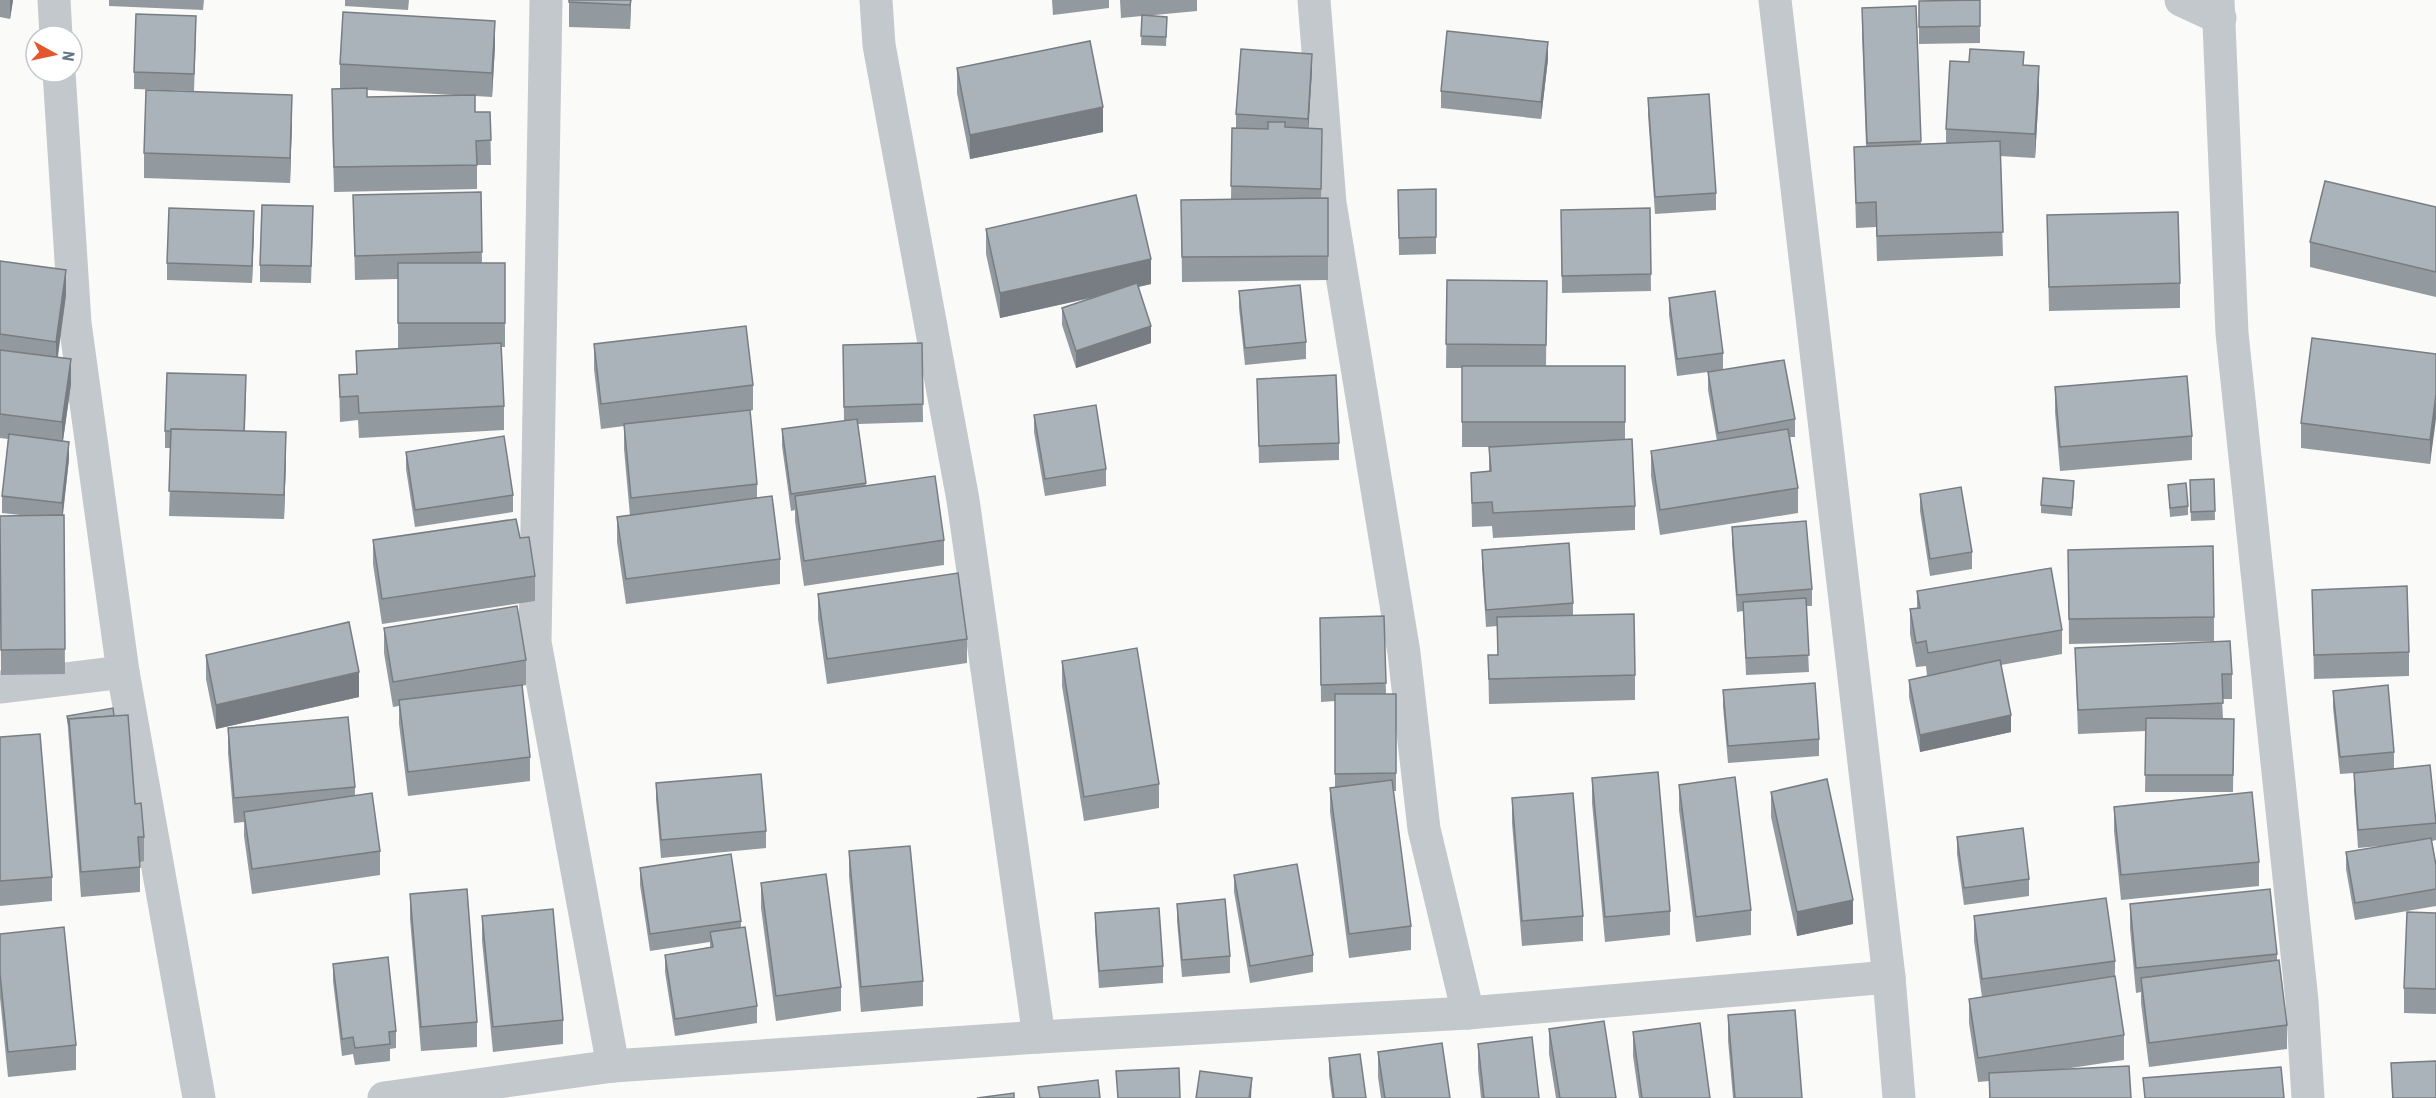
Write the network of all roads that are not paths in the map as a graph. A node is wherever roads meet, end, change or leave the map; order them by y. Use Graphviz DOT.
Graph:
graph roads {
  1 [pos="54,0"];
  2 [pos="546,0"];
  3 [pos="876,0"];
  4 [pos="1314,0"];
  5 [pos="1775,0"];
  6 [pos="2181,0"];
  7 [pos="2219,9"];
  8 [pos="55,24"];
  9 [pos="60,84"];
  10 [pos="123,672"];
  11 [pos="0,687"];
  12 [pos="1889,977"];
  13 [pos="1468,1012"];
  14 [pos="1039,1037"];
  15 [pos="613,1066"];
  16 [pos="200,1098"];
  17 [pos="384,1098"];
  18 [pos="1899,1098"];
  19 [pos="2308,1098"];
  1 -- 8 [label="street"];
  2 -- 15 [label="street"];
  3 -- 14 [label="street"];
  4 -- 13 [label="street"];
  5 -- 12 [label="street"];
  6 -- 7 [label="street"];
  7 -- 19 [label="street"];
  9 -- 10 [label="street"];
  10 -- 11 [label="street"];
  10 -- 16 [label="street"];
  12 -- 13 [label="street"];
  12 -- 18 [label="street"];
  13 -- 14 [label="street"];
  14 -- 15 [label="street"];
  15 -- 17 [label="street"];
}
